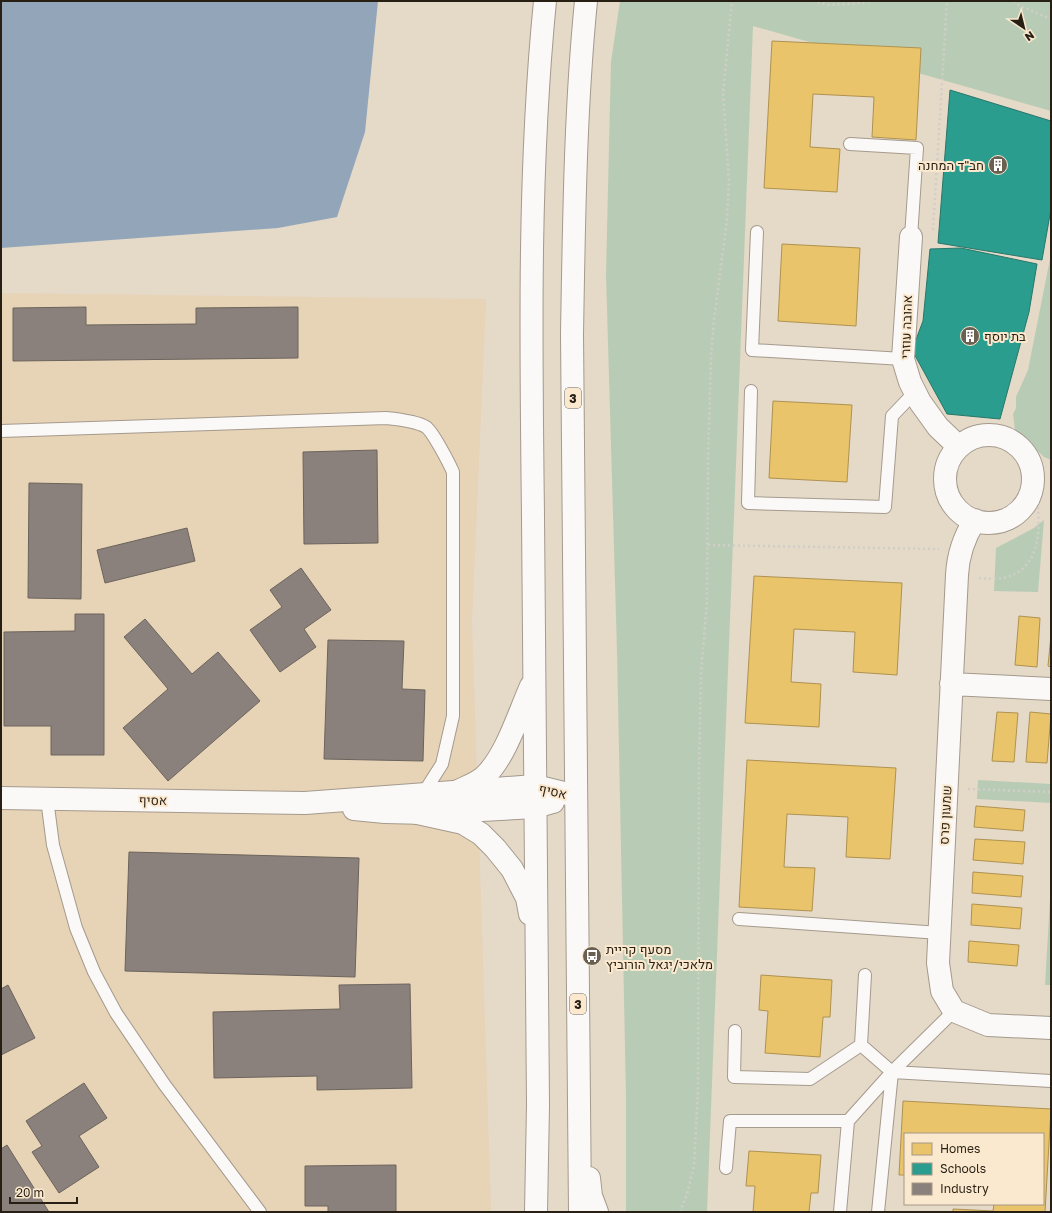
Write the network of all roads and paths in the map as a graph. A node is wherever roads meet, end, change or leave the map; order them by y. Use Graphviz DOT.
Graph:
graph roads {
  1 [pos="545,1"];
  2 [pos="586,1"];
  3 [pos="732,1"];
  4 [pos="813,1"];
  5 [pos="872,1"];
  6 [pos="947,1"];
  7 [pos="1014,1"];
  8 [pos="1051,19"];
  9 [pos="850,144"];
  10 [pos="757,232"];
  11 [pos="911,237"];
  12 [pos="903,359"];
  13 [pos="751,391"];
  14 [pos="915,392"];
  15 [pos="1,431"];
  16 [pos="959,447"];
  17 [pos="1042,480"];
  18 [pos="975,520"];
  19 [pos="708,545"];
  20 [pos="961,550"];
  21 [pos="957,575"];
  22 [pos="534,677"];
  23 [pos="951,684"];
  24 [pos="1051,689"];
  25 [pos="946,789"];
  26 [pos="458,791"];
  27 [pos="1051,792"];
  28 [pos="576,796"];
  29 [pos="535,797"];
  30 [pos="1,798"];
  31 [pos="46,799"];
  32 [pos="418,803"];
  33 [pos="738,919"];
  34 [pos="940,933"];
  35 [pos="536,947"];
  36 [pos="865,975"];
  37 [pos="954,1011"];
  38 [pos="1051,1028"];
  39 [pos="735,1031"];
  40 [pos="861,1045"];
  41 [pos="892,1072"];
  42 [pos="1051,1081"];
  43 [pos="578,1097"];
  44 [pos="848,1121"];
  45 [pos="726,1168"];
  46 [pos="260,1212"];
  47 [pos="536,1212"];
  48 [pos="580,1212"];
  49 [pos="597,1212"];
  50 [pos="680,1212"];
  51 [pos="840,1212"];
  52 [pos="878,1212"];
  1 -- 22 [label="main road"];
  2 -- 28 [label="main road, 3"];
  3 -- 19 [label="path"];
  4 -- 5 [label="path"];
  6 -- 11 [label="path"];
  7 -- 8 [label="path"];
  9 -- 11 [label="lane"];
  10 -- 12 [label="lane"];
  11 -- 12 [label="main road, אהובה עוזרי"];
  12 -- 14 [label="main road, אהובה עוזרי"];
  13 -- 14 [label="lane"];
  14 -- 16 [label="main road, אהובה עוזרי"];
  15 -- 32 [label="lane"];
  16 -- 17 [label="main road"];
  16 -- 18 [label="main road"];
  17 -- 18 [label="main road"];
  17 -- 21 [label="path"];
  18 -- 20 [label="main road, שמעון פרס"];
  19 -- 20 [label="path"];
  19 -- 50 [label="path"];
  20 -- 21 [label="main road, שמעון פרס"];
  21 -- 23 [label="main road, שמעון פרס"];
  22 -- 26 [label="main road"];
  22 -- 29 [label="main road"];
  23 -- 24 [label="main road"];
  23 -- 25 [label="main road, שמעון פרס"];
  25 -- 27 [label="path"];
  25 -- 34 [label="main road, שמעון פרס"];
  26 -- 29 [label="main road, אסיף"];
  26 -- 32 [label="main road, אסיף"];
  28 -- 29 [label="main road, אסיף"];
  28 -- 43 [label="main road, 3"];
  29 -- 32 [label="main road, אסיף"];
  29 -- 35 [label="main road"];
  30 -- 31 [label="main road, אסיף"];
  31 -- 32 [label="main road, אסיף"];
  31 -- 46 [label="lane"];
  32 -- 35 [label="main road"];
  33 -- 34 [label="lane"];
  34 -- 37 [label="main road, שמעון פרס"];
  35 -- 47 [label="main road"];
  36 -- 40 [label="lane"];
  37 -- 38 [label="main road"];
  37 -- 41 [label="lane"];
  39 -- 40 [label="lane"];
  40 -- 41 [label="lane"];
  41 -- 42 [label="lane"];
  41 -- 44 [label="lane"];
  41 -- 52 [label="lane"];
  43 -- 48 [label="main road, 3"];
  43 -- 49 [label="main road"];
  44 -- 45 [label="lane"];
  44 -- 51 [label="lane"];
}
